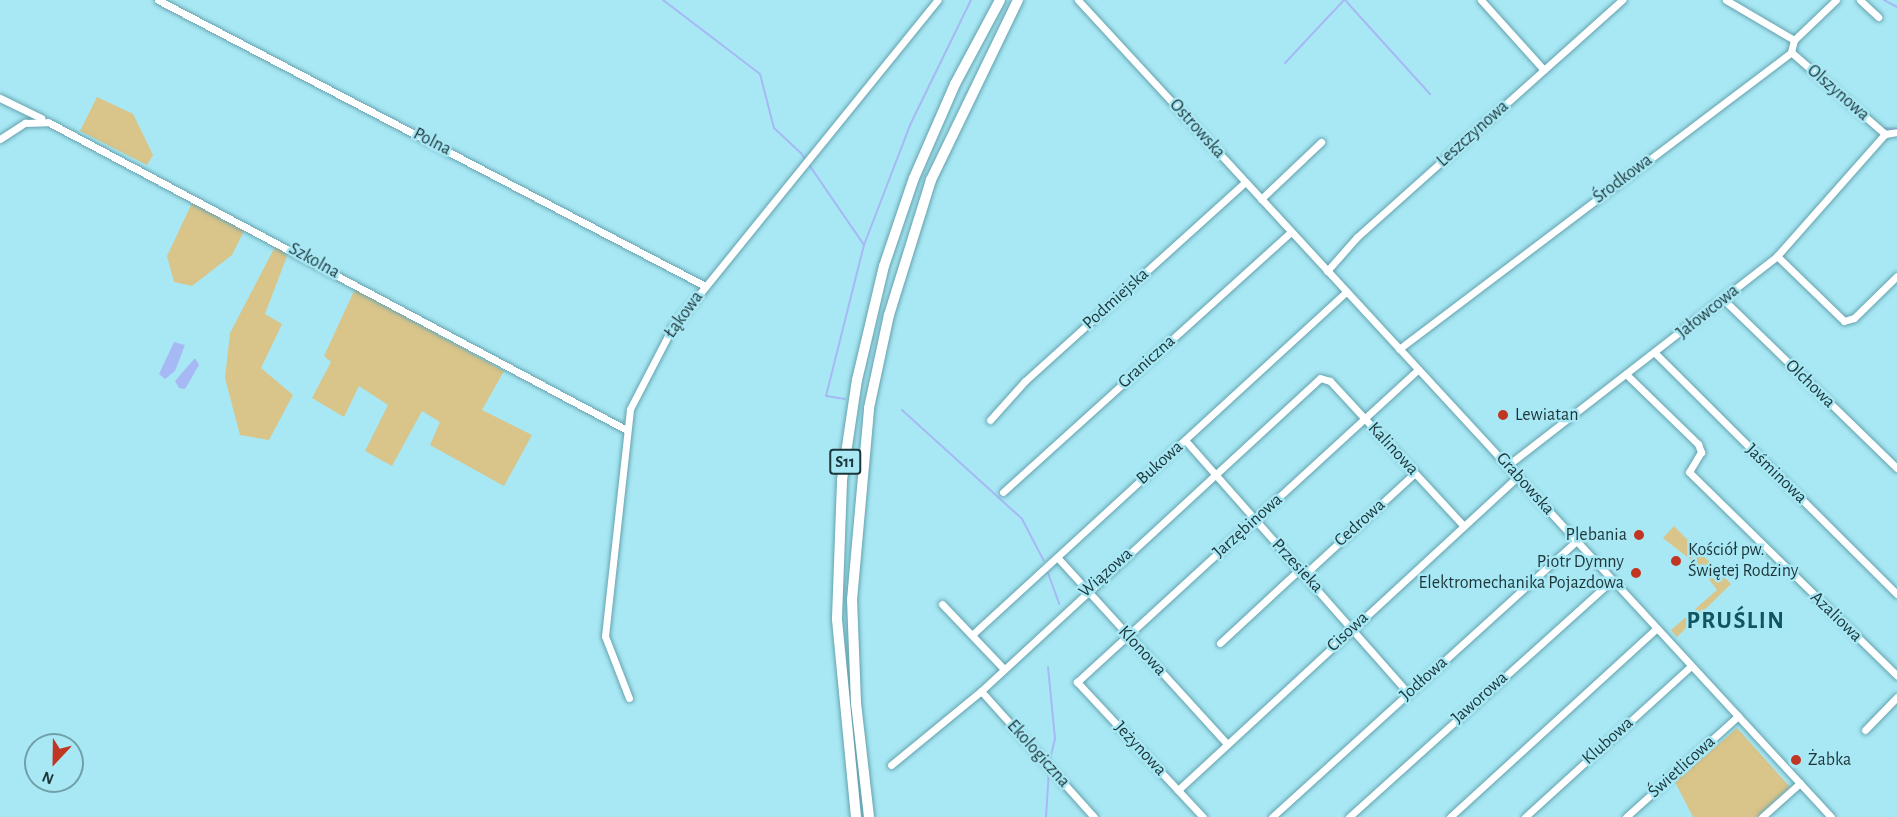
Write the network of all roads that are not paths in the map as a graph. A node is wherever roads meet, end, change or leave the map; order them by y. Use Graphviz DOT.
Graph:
graph roads {
  1 [pos="158,0"];
  2 [pos="938,0"];
  3 [pos="1000,0"];
  4 [pos="1018,0"];
  5 [pos="1078,0"];
  6 [pos="1481,0"];
  7 [pos="1622,0"];
  8 [pos="1726,0"];
  9 [pos="1836,0"];
  10 [pos="1860,0"];
  11 [pos="1878,16"];
  12 [pos="1794,40"];
  13 [pos="1791,52"];
  14 [pos="1544,70"];
  15 [pos="0,98"];
  16 [pos="48,122"];
  17 [pos="1897,132"];
  18 [pos="1885,134"];
  19 [pos="0,139"];
  20 [pos="1321,142"];
  21 [pos="1245,182"];
  22 [pos="1261,199"];
  23 [pos="1291,232"];
  24 [pos="1777,256"];
  25 [pos="1315,258"];
  26 [pos="1327,271"];
  27 [pos="1897,276"];
  28 [pos="705,286"];
  29 [pos="1346,292"];
  30 [pos="1724,300"];
  31 [pos="1399,349"];
  32 [pos="1656,354"];
  33 [pos="1418,370"];
  34 [pos="1628,376"];
  35 [pos="1320,378"];
  36 [pos="990,420"];
  37 [pos="1365,420"];
  38 [pos="625,429"];
  39 [pos="1185,440"];
  40 [pos="1508,465"];
  41 [pos="1897,468"];
  42 [pos="1216,473"];
  43 [pos="1415,473"];
  44 [pos="1518,476"];
  45 [pos="1002,492"];
  46 [pos="1255,520"];
  47 [pos="1464,526"];
  48 [pos="1576,541"];
  49 [pos="1057,557"];
  50 [pos="1302,572"];
  51 [pos="1612,579"];
  52 [pos="1086,591"];
  53 [pos="1897,594"];
  54 [pos="942,604"];
  55 [pos="1353,627"];
  56 [pos="1657,628"];
  57 [pos="974,633"];
  58 [pos="1127,635"];
  59 [pos="1220,644"];
  60 [pos="1692,666"];
  61 [pos="1002,667"];
  62 [pos="1897,676"];
  63 [pos="1077,682"];
  64 [pos="981,691"];
  65 [pos="1408,693"];
  66 [pos="1897,697"];
  67 [pos="629,698"];
  68 [pos="1738,716"];
  69 [pos="1865,730"];
  70 [pos="1227,744"];
  71 [pos="891,765"];
  72 [pos="1800,783"];
  73 [pos="1178,790"];
  74 [pos="856,817"];
  75 [pos="869,817"];
  76 [pos="1094,817"];
  77 [pos="1203,817"];
  78 [pos="1272,817"];
  79 [pos="1349,817"];
  80 [pos="1450,817"];
  81 [pos="1525,817"];
  82 [pos="1626,817"];
  83 [pos="1762,817"];
  84 [pos="1831,817"];
  1 -- 28 [label="street, Polna"];
  2 -- 28 [label="street, Łąkowa"];
  3 -- 74 [label="highway, S11"];
  4 -- 75 [label="highway, S11"];
  5 -- 21 [label="street, Ostrowska"];
  6 -- 14 [label="street"];
  7 -- 14 [label="street, Leszczynowa"];
  8 -- 12 [label="street"];
  9 -- 12 [label="street"];
  10 -- 11 [label="street"];
  12 -- 13 [label="street"];
  13 -- 18 [label="street, Olszynowa"];
  13 -- 31 [label="street, Środkowa"];
  14 -- 26 [label="street, Leszczynowa"];
  15 -- 16 [label="street, Szkolna"];
  16 -- 19 [label="street"];
  16 -- 38 [label="street, Szkolna"];
  17 -- 18 [label="street"];
  18 -- 24 [label="street, Jałowcowa"];
  20 -- 22 [label="street"];
  21 -- 22 [label="street, Ostrowska"];
  21 -- 36 [label="street, Podmiejska"];
  22 -- 23 [label="street, Ostrowska"];
  23 -- 25 [label="street, Ostrowska"];
  23 -- 45 [label="street, Graniczna"];
  24 -- 27 [label="street"];
  24 -- 30 [label="street, Jałowcowa"];
  25 -- 26 [label="street, Grabowska"];
  26 -- 29 [label="street, Grabowska"];
  28 -- 38 [label="street, Łąkowa"];
  29 -- 31 [label="street, Grabowska"];
  29 -- 39 [label="street, Bukowa"];
  30 -- 32 [label="street, Jałowcowa"];
  30 -- 41 [label="street, Olchowa"];
  31 -- 33 [label="street, Grabowska"];
  32 -- 34 [label="street, Jałowcowa"];
  32 -- 53 [label="street, Jaśminowa"];
  33 -- 37 [label="street, Jarzębinowa"];
  33 -- 40 [label="street, Grabowska"];
  34 -- 40 [label="street, Jałowcowa"];
  34 -- 62 [label="street, Azaliowa"];
  35 -- 37 [label="street, Kalinowa"];
  35 -- 42 [label="street, Wiązowa"];
  37 -- 43 [label="street, Kalinowa"];
  37 -- 46 [label="street, Jarzębinowa"];
  38 -- 67 [label="street, Łąkowa"];
  39 -- 42 [label="street, Przesieka"];
  39 -- 49 [label="street, Bukowa"];
  40 -- 44 [label="street, Grabowska"];
  42 -- 46 [label="street, Przesieka"];
  42 -- 52 [label="street, Wiązowa"];
  43 -- 47 [label="street, Kalinowa"];
  43 -- 50 [label="street, Cedrowa"];
  44 -- 47 [label="street, Cisowa"];
  44 -- 48 [label="street, Grabowska"];
  46 -- 50 [label="street, Przesieka"];
  46 -- 58 [label="street, Jarzębinowa"];
  47 -- 55 [label="street, Cisowa"];
  48 -- 51 [label="street, Grabowska"];
  48 -- 65 [label="street, Jodłowa"];
  49 -- 52 [label="street, Klonowa"];
  49 -- 57 [label="street, Bukowa"];
  50 -- 55 [label="street, Przesieka"];
  50 -- 59 [label="street, Cedrowa"];
  51 -- 56 [label="street, Grabowska"];
  51 -- 79 [label="street, Jaworowa"];
  52 -- 58 [label="street, Klonowa"];
  52 -- 61 [label="street, Wiązowa"];
  54 -- 57 [label="street"];
  55 -- 65 [label="street, Przesieka"];
  55 -- 70 [label="street, Cisowa"];
  56 -- 60 [label="street, Grabowska"];
  56 -- 80 [label="street"];
  57 -- 61 [label="street"];
  58 -- 63 [label="street, Jarzębinowa"];
  58 -- 70 [label="street, Klonowa"];
  60 -- 68 [label="street, Grabowska"];
  60 -- 81 [label="street, Klubowa"];
  61 -- 64 [label="street, Wiązowa"];
  63 -- 73 [label="street, Jeżynowa"];
  64 -- 71 [label="street, Wiązowa"];
  64 -- 76 [label="street, Ekologiczna"];
  65 -- 78 [label="street, Jodłowa"];
  66 -- 69 [label="street"];
  68 -- 72 [label="street, Grabowska"];
  68 -- 82 [label="street, Świetlicowa"];
  70 -- 73 [label="street, Cisowa"];
  72 -- 83 [label="street"];
  72 -- 84 [label="street, Grabowska"];
  73 -- 77 [label="street, Jeżynowa"];
}
